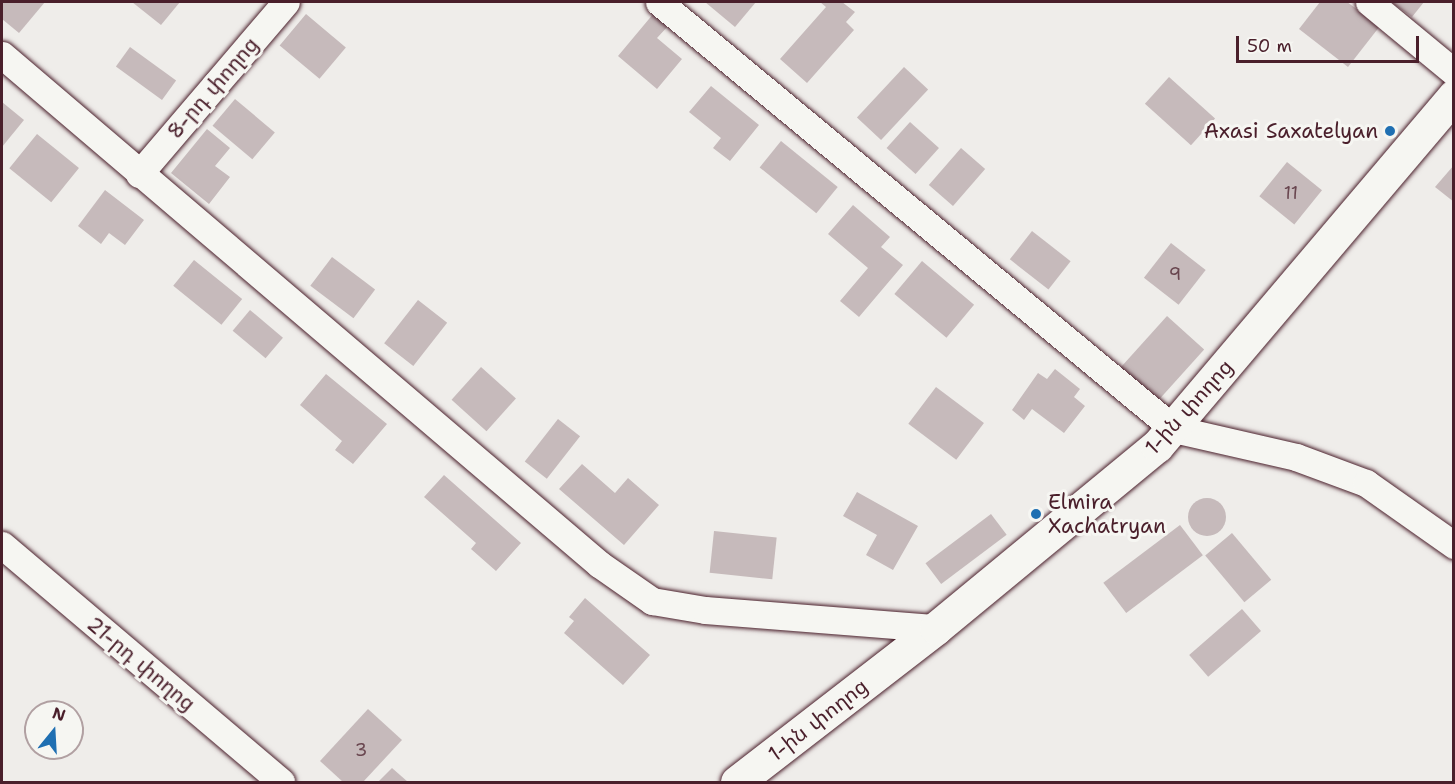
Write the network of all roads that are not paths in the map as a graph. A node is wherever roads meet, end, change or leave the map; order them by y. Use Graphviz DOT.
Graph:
graph roads {
  1 [pos="286,2"];
  2 [pos="659,2"];
  3 [pos="1369,2"];
  4 [pos="2,56"];
  5 [pos="1454,72"];
  6 [pos="1454,96"];
  7 [pos="139,174"];
  8 [pos="1174,429"];
  9 [pos="2,545"];
  10 [pos="1454,545"];
  11 [pos="936,628"];
  12 [pos="281,783"];
  13 [pos="737,783"];
  1 -- 7 [label="street, 8-րդ փողոց"];
  2 -- 8 [label="street"];
  3 -- 5 [label="street"];
  4 -- 7 [label="street"];
  6 -- 8 [label="main road, 1-ին փողոց"];
  7 -- 11 [label="street"];
  8 -- 10 [label="street"];
  8 -- 11 [label="main road, 1-ին փողոց"];
  9 -- 12 [label="street, 21-րդ փողոց"];
  11 -- 13 [label="main road, 1-ին փողոց"];
}
